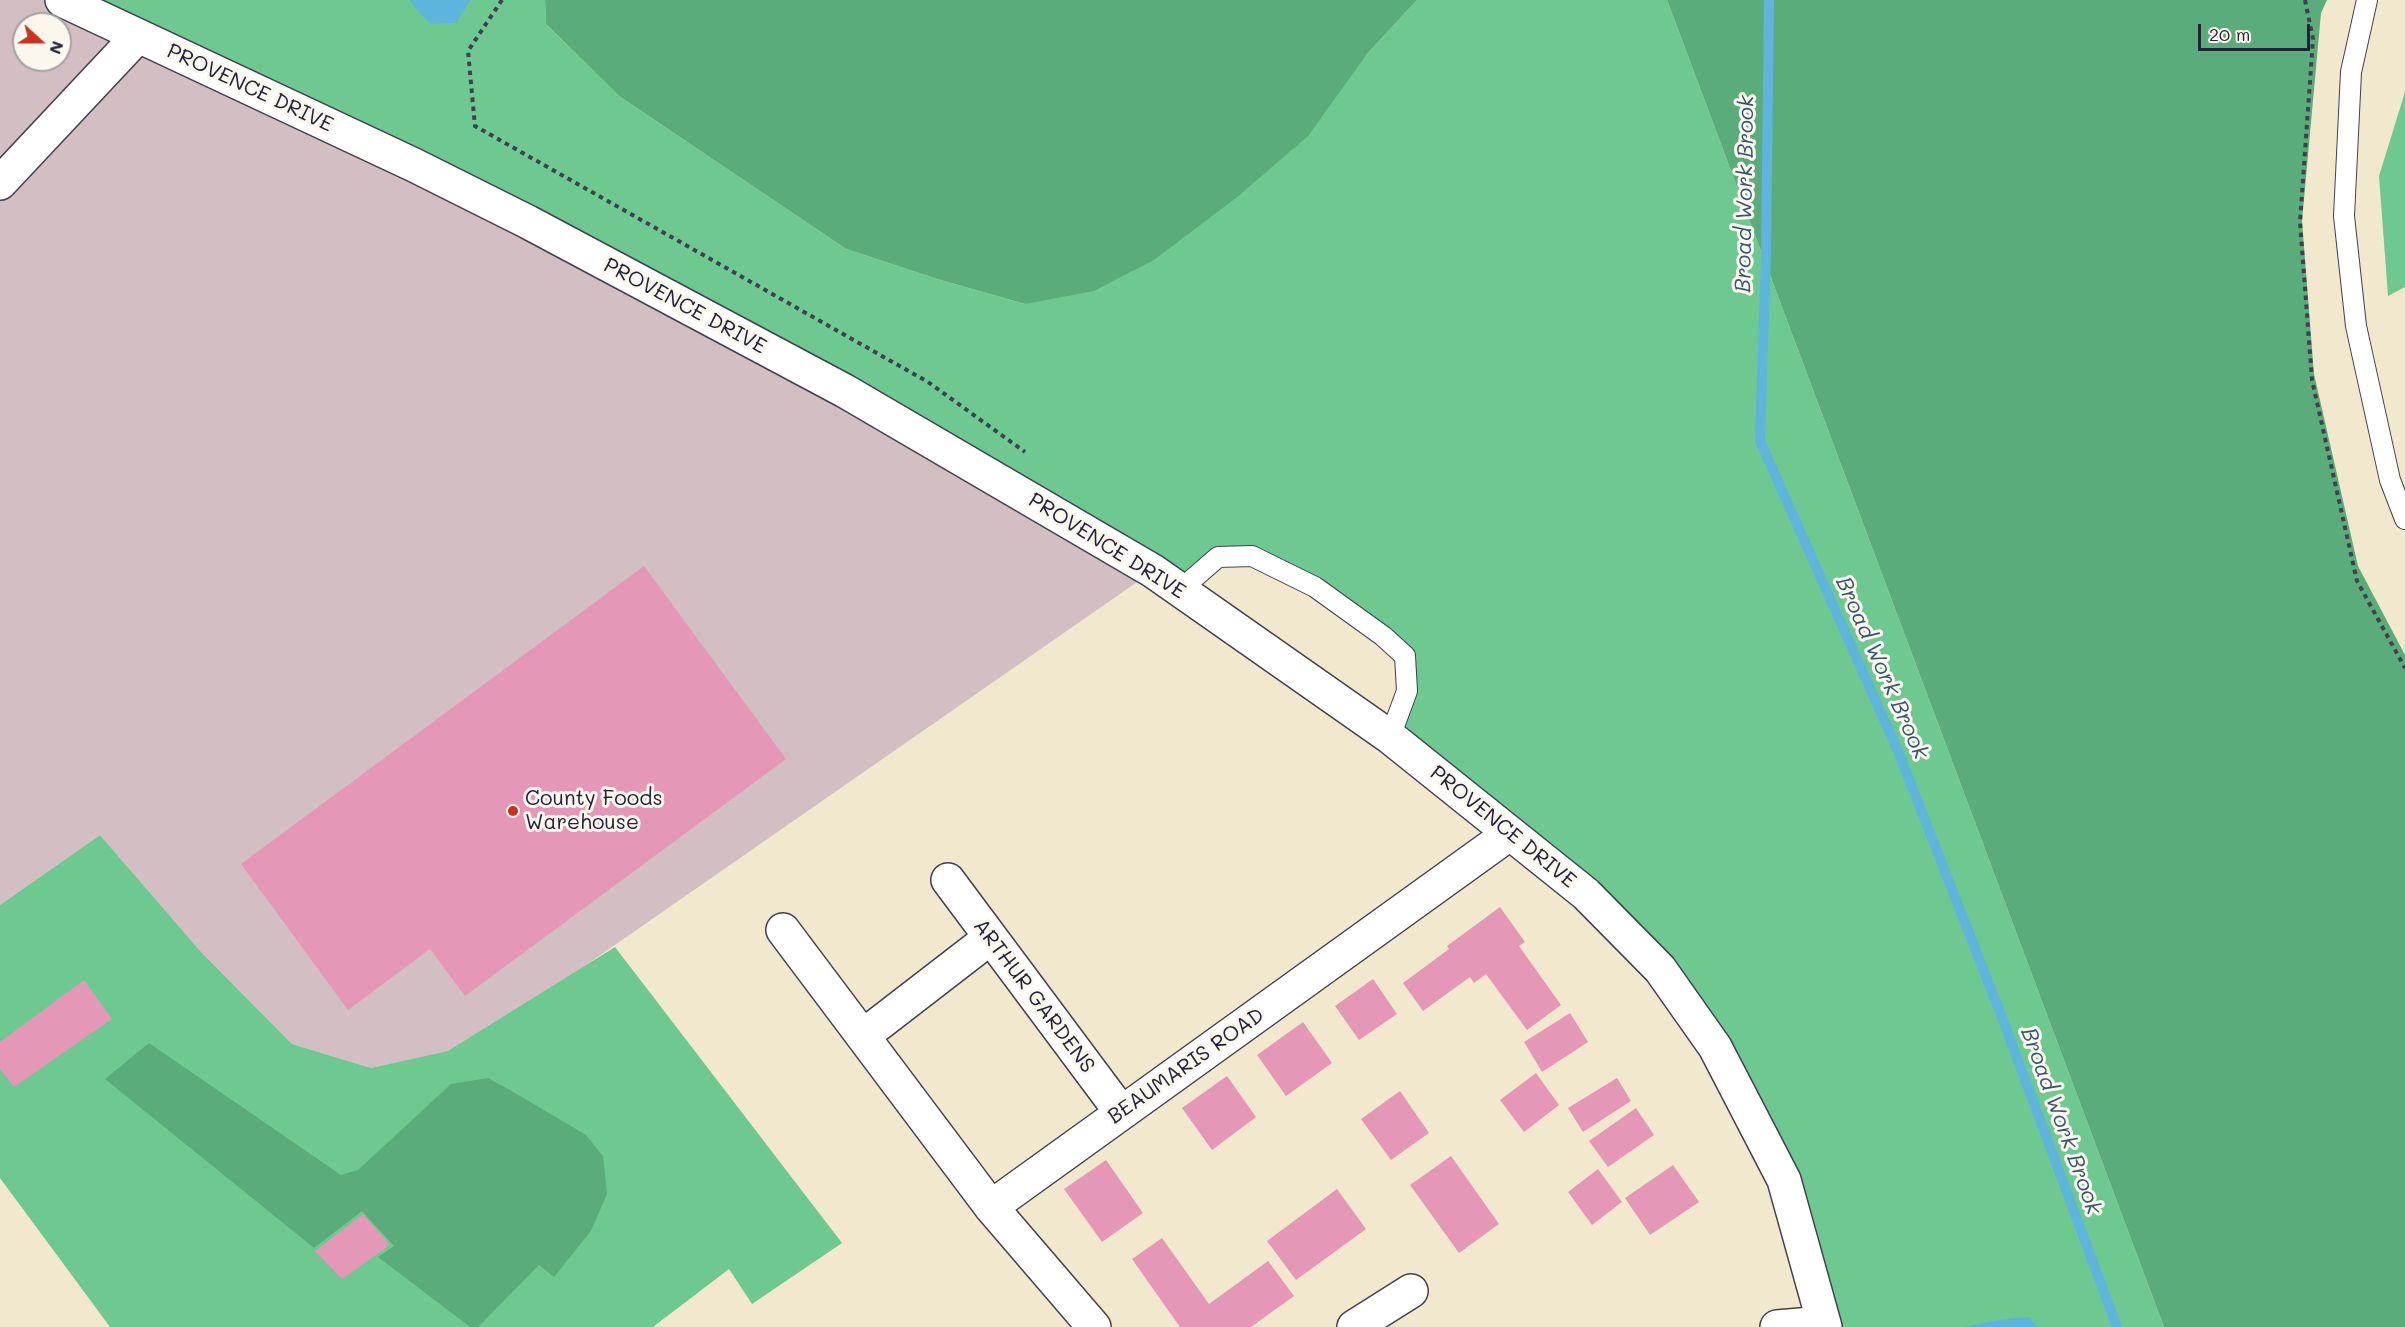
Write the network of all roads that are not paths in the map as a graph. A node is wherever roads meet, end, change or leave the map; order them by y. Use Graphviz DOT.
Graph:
graph roads {
  1 [pos="62,0"];
  2 [pos="2367,0"];
  3 [pos="138,36"];
  4 [pos="0,183"];
  5 [pos="2405,519"];
  6 [pos="1180,590"];
  7 [pos="1390,737"];
  8 [pos="1509,834"];
  9 [pos="948,880"];
  10 [pos="783,930"];
  11 [pos="990,938"];
  12 [pos="862,1036"];
  13 [pos="1121,1112"];
  14 [pos="991,1207"];
  15 [pos="1411,1291"];
  16 [pos="1824,1325"];
  17 [pos="1094,1327"];
  18 [pos="1354,1327"];
  19 [pos="1777,1327"];
  1 -- 3 [label="street, PROVENCE DRIVE"];
  2 -- 5 [label="lane"];
  3 -- 4 [label="street"];
  3 -- 6 [label="street, PROVENCE DRIVE"];
  6 -- 7 [label="street, PROVENCE DRIVE"];
  6 -- 7 [label="lane"];
  7 -- 8 [label="street, PROVENCE DRIVE"];
  8 -- 13 [label="street, BEAUMARIS ROAD"];
  8 -- 16 [label="street, PROVENCE DRIVE"];
  9 -- 11 [label="street, ARTHUR GARDENS"];
  10 -- 12 [label="street"];
  11 -- 12 [label="street"];
  11 -- 13 [label="street, ARTHUR GARDENS"];
  12 -- 14 [label="street"];
  13 -- 14 [label="street, BEAUMARIS ROAD"];
  14 -- 17 [label="street"];
  15 -- 18 [label="street"];
  16 -- 19 [label="street"];
}
